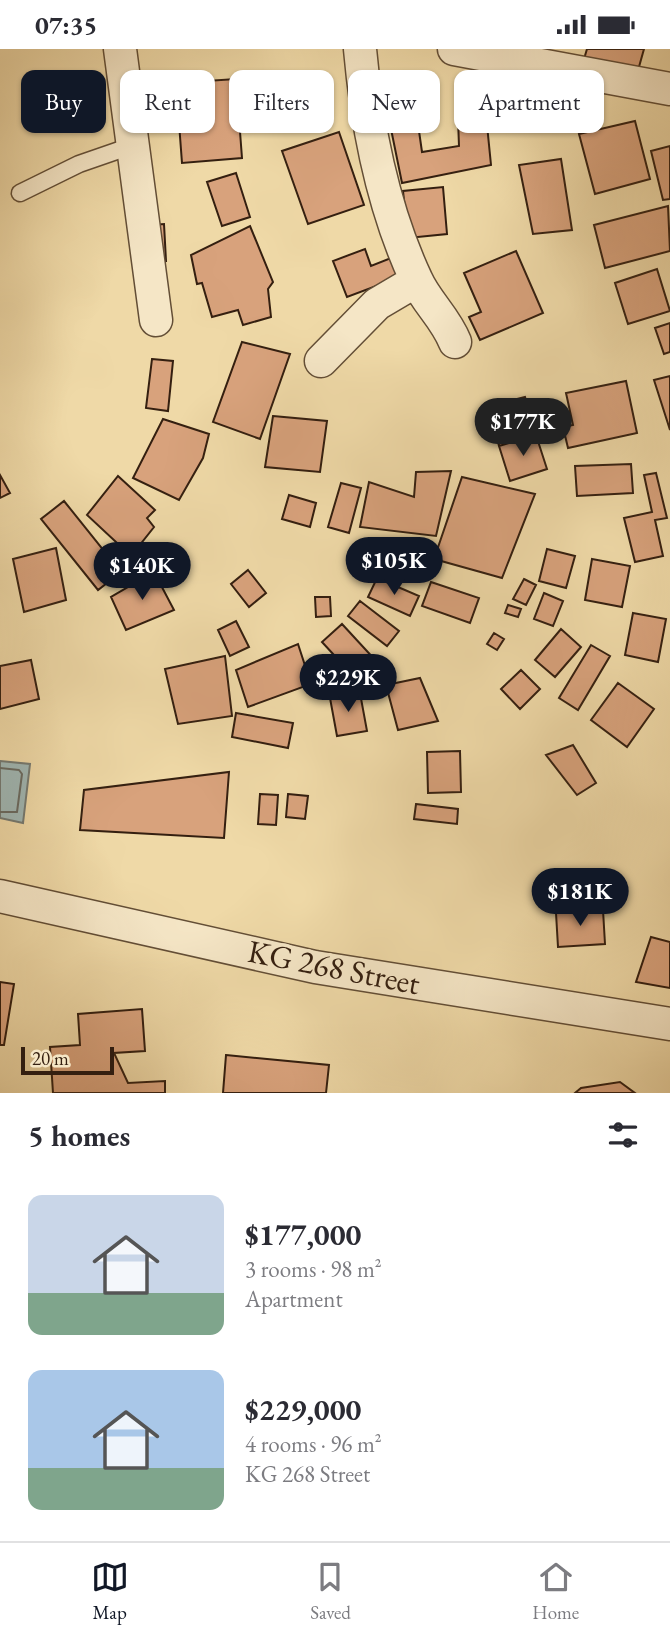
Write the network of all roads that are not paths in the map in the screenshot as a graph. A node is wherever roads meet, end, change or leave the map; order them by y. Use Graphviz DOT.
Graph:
graph roads {
  1 [pos="120,49"];
  2 [pos="360,49"];
  3 [pos="454,49"];
  4 [pos="670,89"];
  5 [pos="131,146"];
  6 [pos="20,193"];
  7 [pos="416,281"];
  8 [pos="156,320"];
  9 [pos="455,342"];
  10 [pos="321,361"];
  11 [pos="0,896"];
  12 [pos="670,1024"];
  1 -- 5 [label="street"];
  2 -- 7 [label="street"];
  3 -- 4 [label="street"];
  5 -- 6 [label="lane"];
  5 -- 8 [label="street"];
  7 -- 9 [label="street"];
  7 -- 10 [label="street"];
  11 -- 12 [label="street, KG 268 Street"];
}
